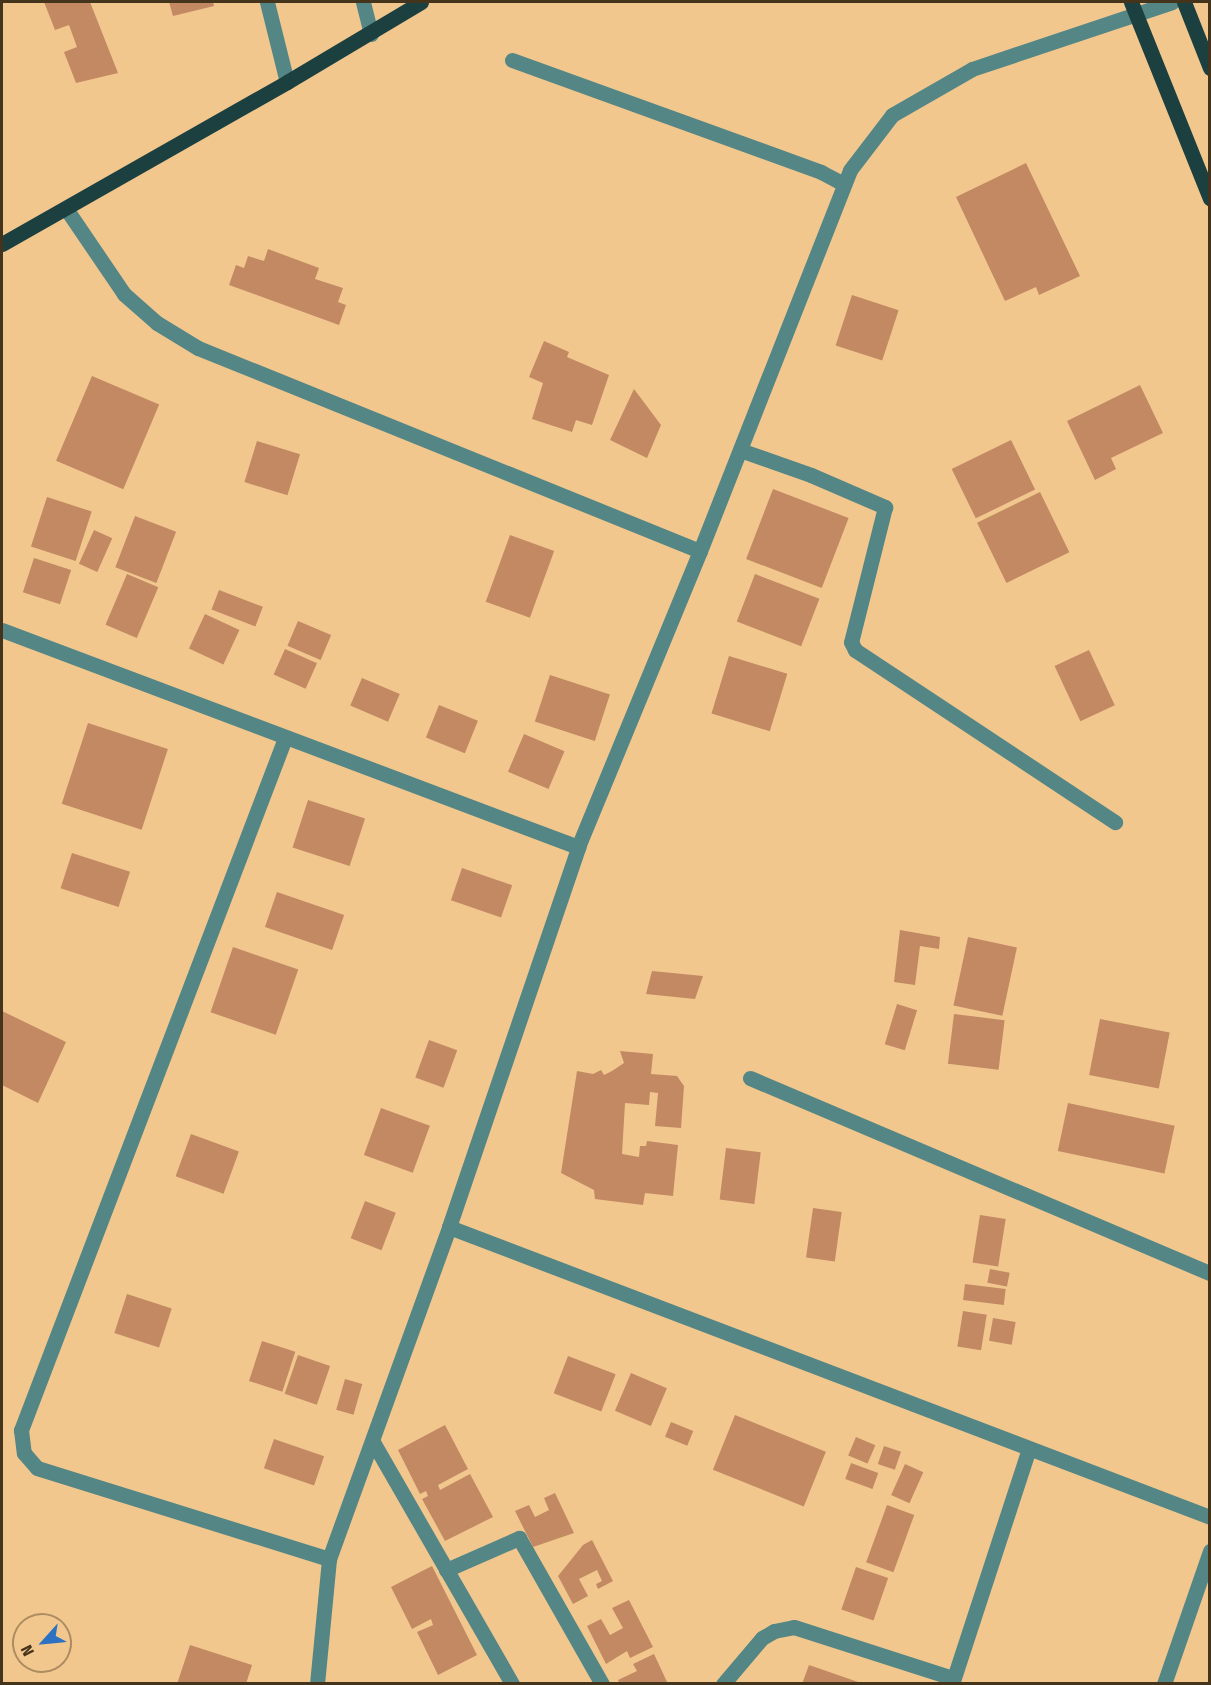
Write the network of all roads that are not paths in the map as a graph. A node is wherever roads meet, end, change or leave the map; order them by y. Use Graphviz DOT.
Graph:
graph roads {
  1 [pos="267,2"];
  2 [pos="363,2"];
  3 [pos="421,2"];
  4 [pos="1172,2"];
  5 [pos="1184,2"];
  6 [pos="1133,8"];
  7 [pos="371,34"];
  8 [pos="512,60"];
  9 [pos="1209,68"];
  10 [pos="287,82"];
  11 [pos="844,184"];
  12 [pos="1209,199"];
  13 [pos="67,210"];
  14 [pos="2,244"];
  15 [pos="740,450"];
  16 [pos="700,551"];
  17 [pos="2,630"];
  18 [pos="285,738"];
  19 [pos="1115,822"];
  20 [pos="578,847"];
  21 [pos="750,1078"];
  22 [pos="449,1227"];
  23 [pos="1209,1273"];
  24 [pos="373,1442"];
  25 [pos="1029,1449"];
  26 [pos="1209,1517"];
  27 [pos="1209,1551"];
  28 [pos="330,1559"];
  29 [pos="447,1570"];
  30 [pos="952,1680"];
  31 [pos="317,1683"];
  32 [pos="512,1683"];
  33 [pos="602,1683"];
  34 [pos="723,1683"];
  35 [pos="1164,1683"];
  1 -- 10 [label="street"];
  2 -- 7 [label="street"];
  3 -- 7 [label="main road"];
  4 -- 6 [label="street"];
  5 -- 9 [label="main road"];
  6 -- 11 [label="street"];
  6 -- 12 [label="main road"];
  7 -- 10 [label="main road"];
  8 -- 11 [label="street"];
  10 -- 13 [label="main road"];
  11 -- 15 [label="street"];
  13 -- 14 [label="main road"];
  13 -- 16 [label="street"];
  15 -- 16 [label="street"];
  15 -- 19 [label="street"];
  16 -- 20 [label="street"];
  17 -- 18 [label="street"];
  18 -- 20 [label="street"];
  18 -- 28 [label="street"];
  20 -- 22 [label="street"];
  21 -- 23 [label="street"];
  22 -- 24 [label="street"];
  22 -- 25 [label="street"];
  24 -- 28 [label="street"];
  24 -- 29 [label="street"];
  25 -- 26 [label="street"];
  25 -- 30 [label="street"];
  27 -- 35 [label="street"];
  28 -- 31 [label="street"];
  29 -- 32 [label="street"];
  29 -- 33 [label="street"];
  30 -- 34 [label="street"];
}
